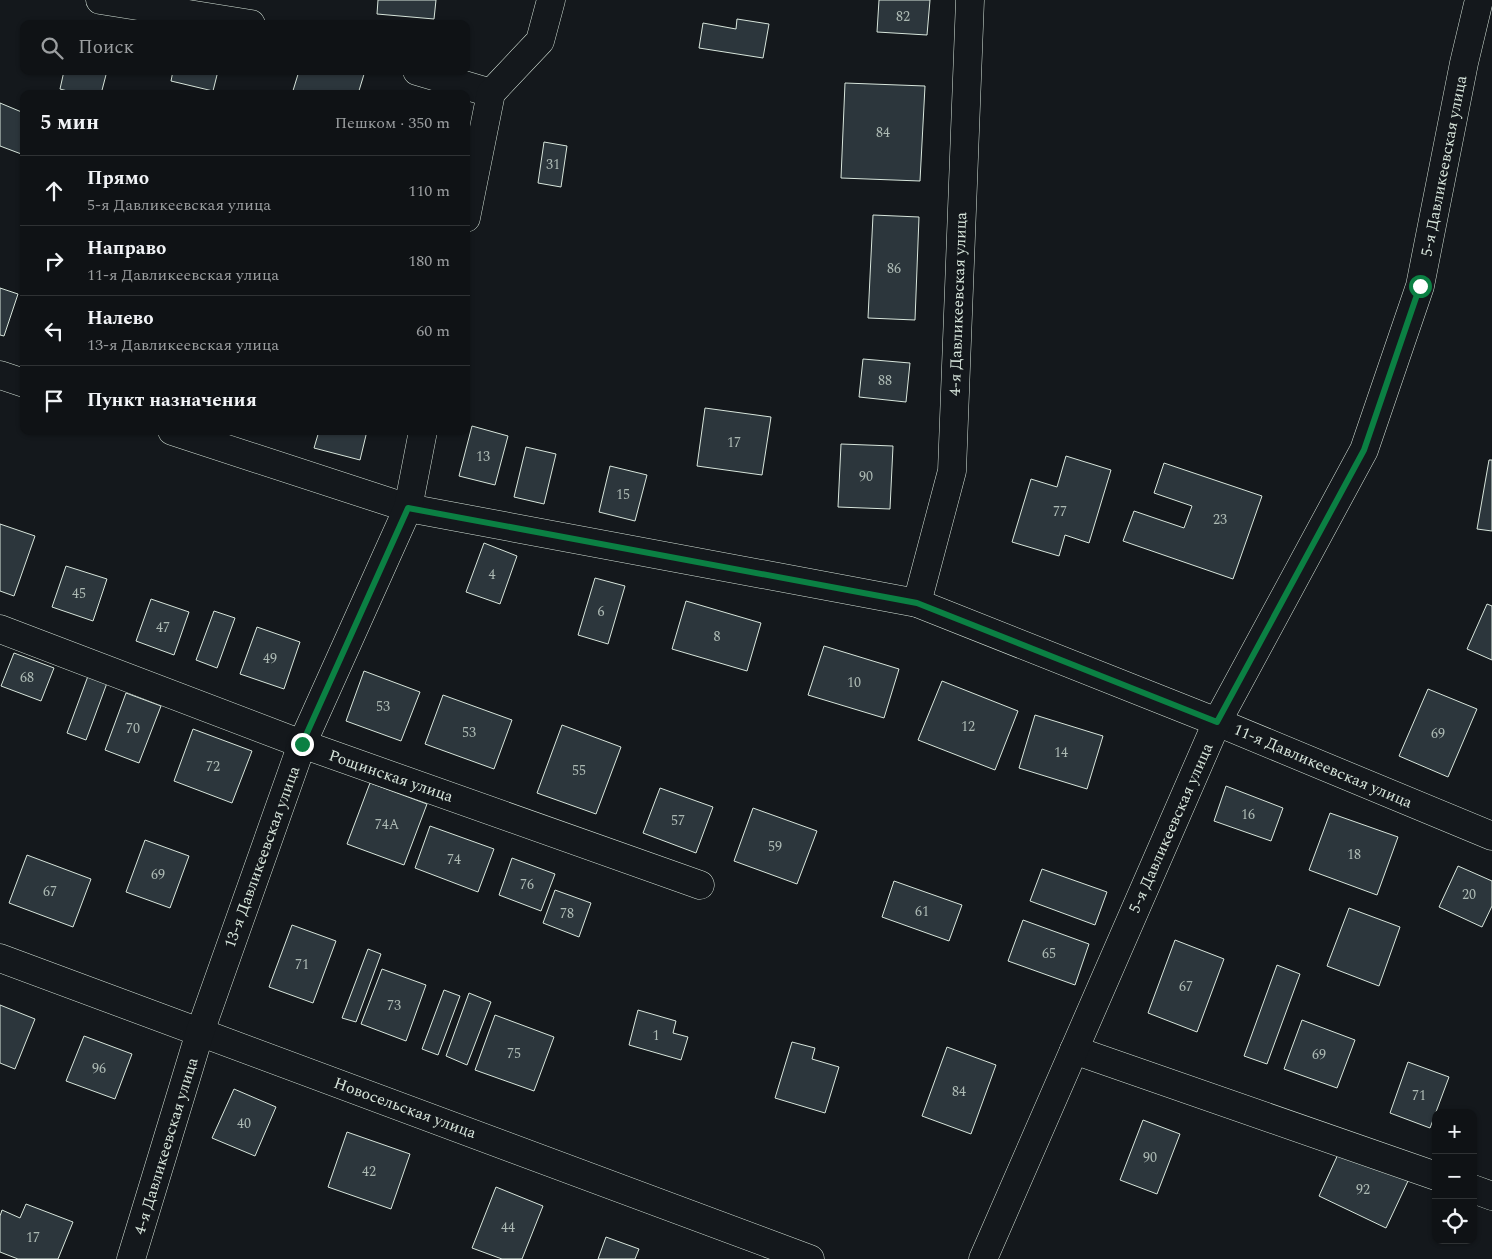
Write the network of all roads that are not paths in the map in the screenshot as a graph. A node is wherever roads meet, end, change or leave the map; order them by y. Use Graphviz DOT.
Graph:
graph roads {
  1 [pos="100,0"];
  2 [pos="552,0"];
  3 [pos="970,0"];
  4 [pos="1479,0"];
  5 [pos="226,20"];
  6 [pos="430,75"];
  7 [pos="491,93"];
  8 [pos="470,198"];
  9 [pos="0,375"];
  10 [pos="20,382"];
  11 [pos="184,435"];
  12 [pos="422,435"];
  13 [pos="408,508"];
  14 [pos="917,603"];
  15 [pos="0,629"];
  16 [pos="1217,722"];
  17 [pos="302,744"];
  18 [pos="1492,836"];
  19 [pos="700,885"];
  20 [pos="0,958"];
  21 [pos="200,1032"];
  22 [pos="1074,1050"];
  23 [pos="1432,1175"];
  24 [pos="1477,1190"];
  25 [pos="1492,1196"];
  26 [pos="131,1259"];
  27 [pos="810,1259"];
  28 [pos="983,1259"];
  1 -- 5 [label="street"];
  2 -- 7 [label="street"];
  3 -- 14 [label="street, 4-я Давликеевская улица"];
  4 -- 16 [label="street, 5-я Давликеевская улица"];
  6 -- 7 [label="street"];
  7 -- 8 [label="street"];
  9 -- 10 [label="street"];
  11 -- 13 [label="street, 11-я Давликеевская улица"];
  12 -- 13 [label="street, 13-я Давликеевская улица"];
  13 -- 14 [label="street, 11-я Давликеевская улица"];
  13 -- 17 [label="street, 13-я Давликеевская улица"];
  14 -- 16 [label="street, 11-я Давликеевская улица"];
  15 -- 17 [label="street, Рощинская улица"];
  16 -- 18 [label="street, 11-я Давликеевская улица"];
  16 -- 22 [label="street, 5-я Давликеевская улица"];
  17 -- 19 [label="street, Рощинская улица"];
  17 -- 21 [label="street, 13-я Давликеевская улица"];
  20 -- 21 [label="street, Новосельская улица"];
  21 -- 26 [label="street, 4-я Давликеевская улица"];
  21 -- 27 [label="street, Новосельская улица"];
  22 -- 23 [label="street"];
  22 -- 28 [label="street, 5-я Давликеевская улица"];
  24 -- 25 [label="street"];
}
